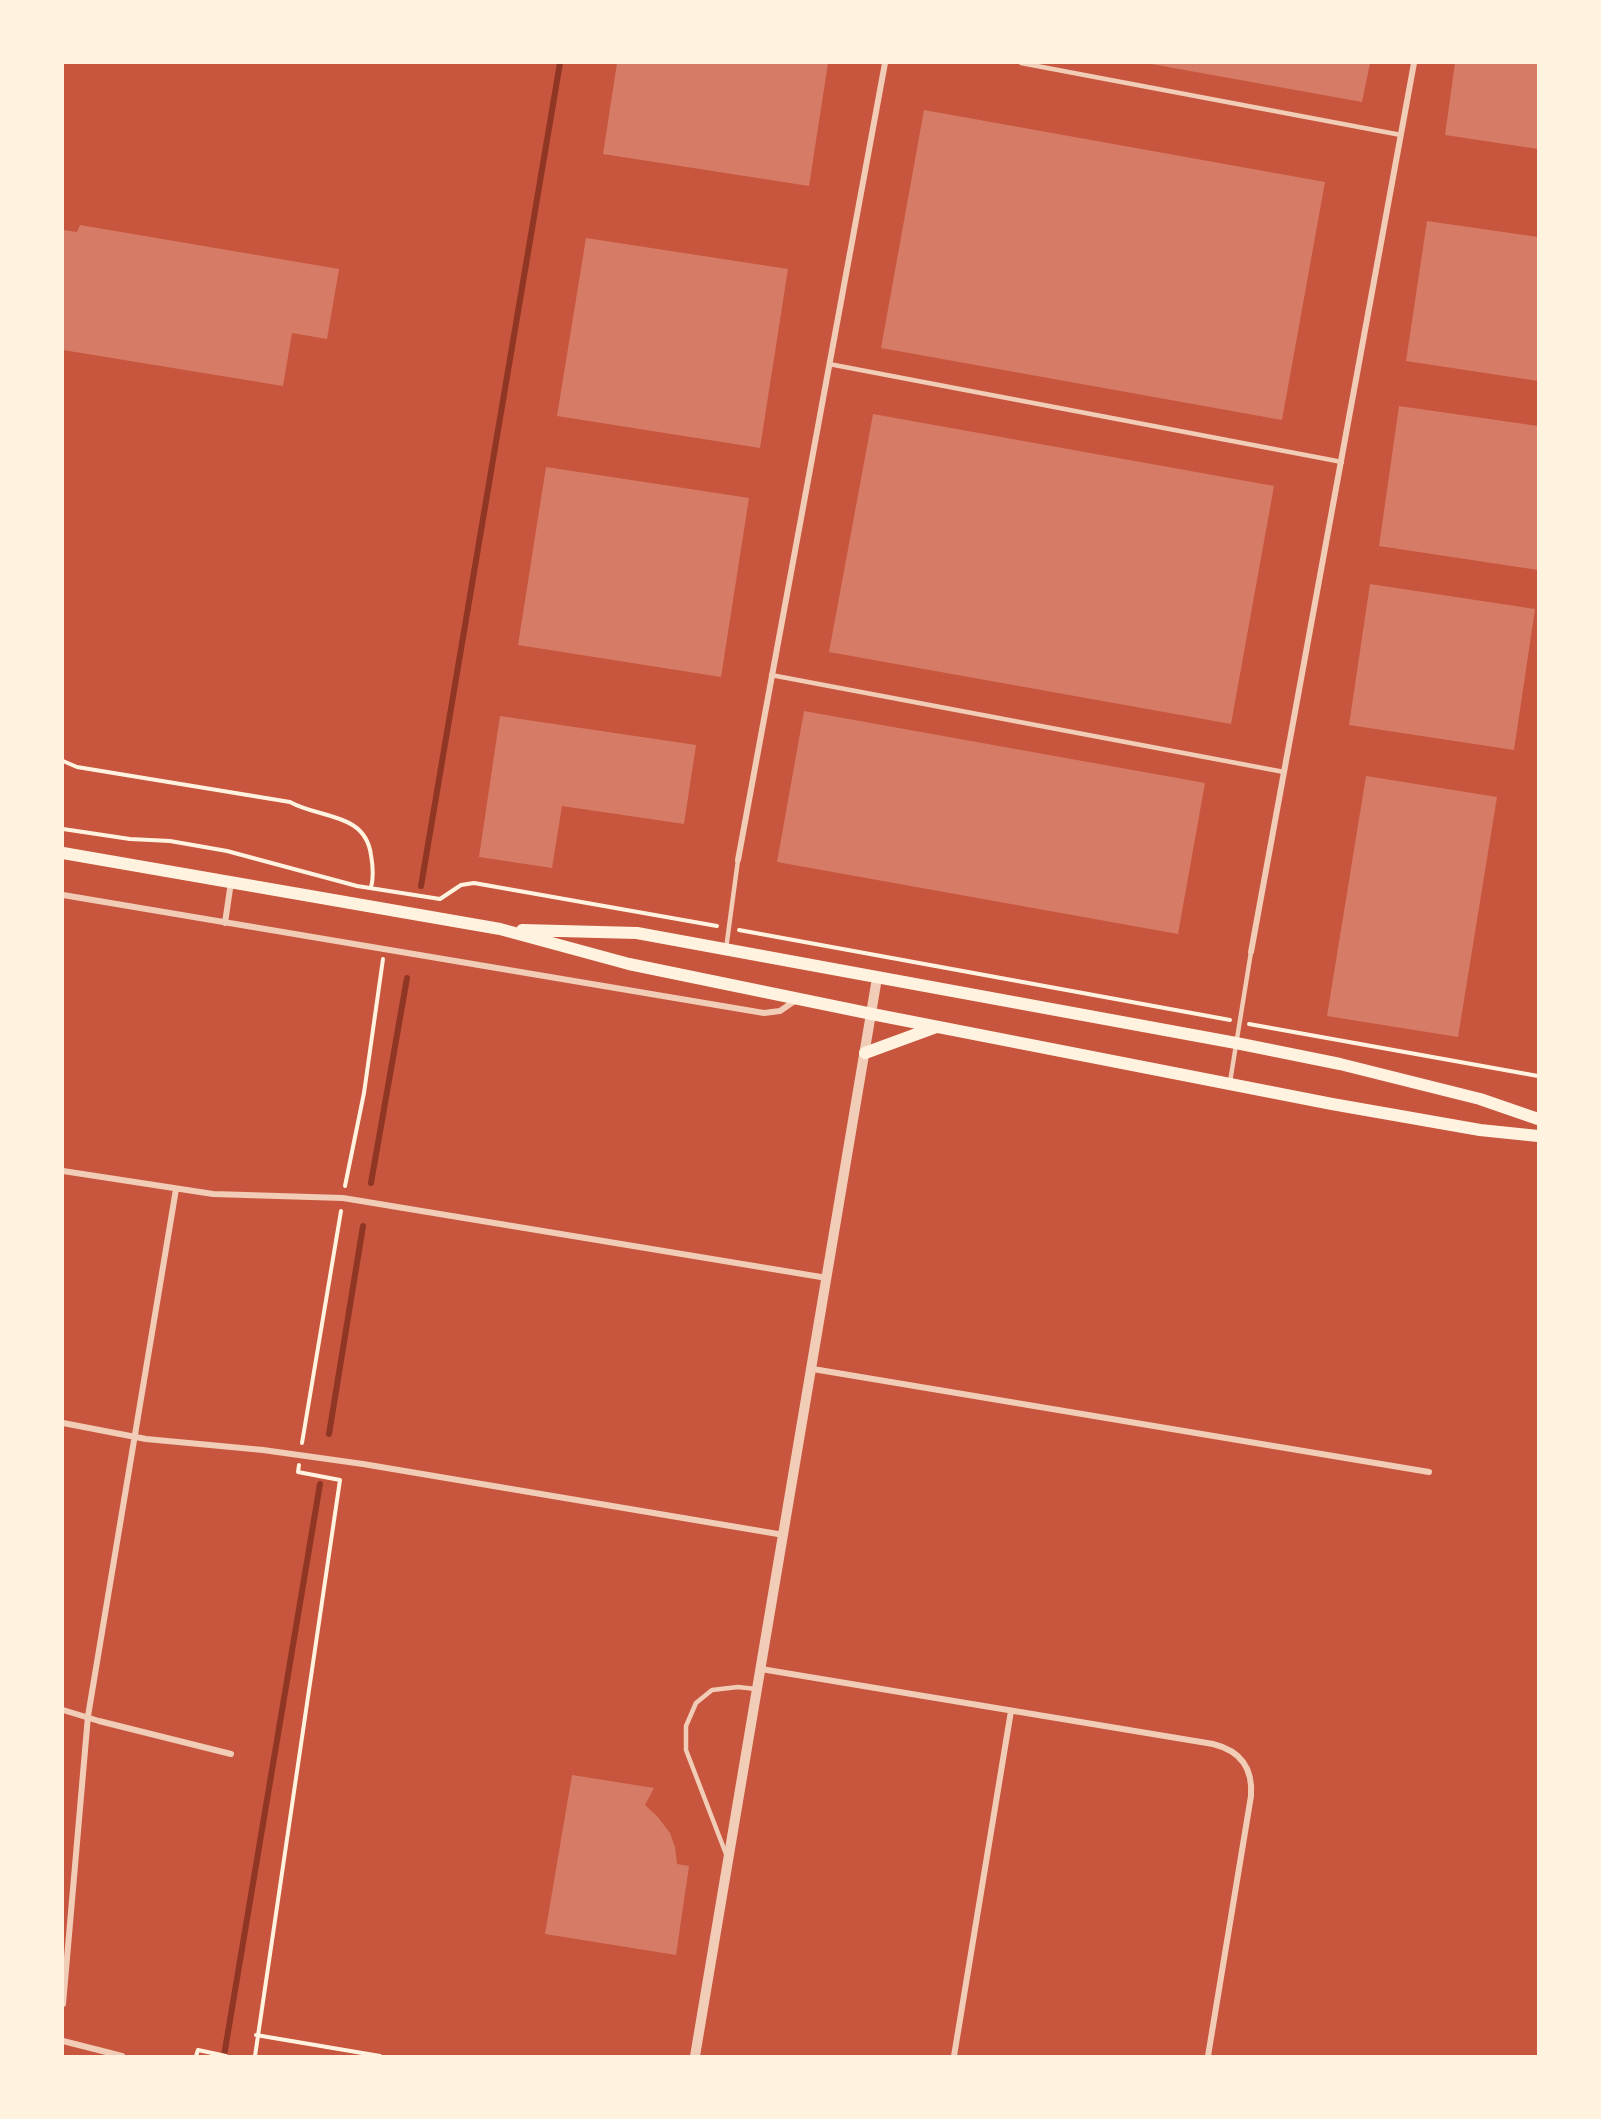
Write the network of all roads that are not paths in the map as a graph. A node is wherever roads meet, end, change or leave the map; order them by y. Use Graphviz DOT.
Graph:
graph roads {
  1 [pos="885,63"];
  2 [pos="1021,63"];
  3 [pos="1414,63"];
  4 [pos="1401,135"];
  5 [pos="829,364"];
  6 [pos="1342,462"];
  7 [pos="771,675"];
  8 [pos="1284,771"];
  9 [pos="63,853"];
  10 [pos="738,860"];
  11 [pos="231,882"];
  12 [pos="63,895"];
  13 [pos="225,923"];
  14 [pos="500,929"];
  15 [pos="726,949"];
  16 [pos="1251,952"];
  17 [pos="878,978"];
  18 [pos="799,997"];
  19 [pos="872,1014"];
  20 [pos="937,1026"];
  21 [pos="1236,1044"];
  22 [pos="865,1053"];
  23 [pos="1229,1084"];
  24 [pos="1538,1119"];
  25 [pos="1538,1136"];
  26 [pos="63,1171"];
  27 [pos="176,1189"];
  28 [pos="827,1278"];
  29 [pos="813,1369"];
  30 [pos="63,1423"];
  31 [pos="134,1436"];
  32 [pos="1429,1472"];
  33 [pos="784,1535"];
  34 [pos="760,1669"];
  35 [pos="757,1689"];
  36 [pos="63,1710"];
  37 [pos="1011,1711"];
  38 [pos="88,1716"];
  39 [pos="231,1754"];
  40 [pos="728,1859"];
  41 [pos="63,2004"];
  42 [pos="63,2041"];
  43 [pos="122,2056"];
  44 [pos="695,2056"];
  45 [pos="954,2056"];
  46 [pos="1208,2056"];
  1 -- 5 [label="street"];
  2 -- 4 [label="lane"];
  3 -- 4 [label="street"];
  4 -- 6 [label="street"];
  5 -- 6 [label="lane"];
  5 -- 7 [label="street"];
  6 -- 8 [label="street"];
  7 -- 8 [label="lane"];
  7 -- 10 [label="street"];
  8 -- 16 [label="street"];
  9 -- 11 [label="main road"];
  10 -- 15 [label="lane"];
  11 -- 13 [label="street"];
  11 -- 14 [label="main road"];
  12 -- 13 [label="street"];
  13 -- 18 [label="street"];
  14 -- 15 [label="main road"];
  14 -- 18 [label="main road"];
  15 -- 17 [label="main road"];
  16 -- 21 [label="lane"];
  17 -- 19 [label="street"];
  17 -- 21 [label="main road"];
  18 -- 19 [label="main road"];
  19 -- 20 [label="main road"];
  19 -- 22 [label="street"];
  20 -- 22 [label="main road"];
  20 -- 23 [label="main road"];
  21 -- 23 [label="lane"];
  21 -- 24 [label="main road"];
  22 -- 28 [label="street"];
  23 -- 25 [label="main road"];
  26 -- 27 [label="street"];
  27 -- 28 [label="street"];
  27 -- 31 [label="street"];
  28 -- 29 [label="street"];
  29 -- 32 [label="street"];
  29 -- 33 [label="street"];
  30 -- 31 [label="street"];
  31 -- 33 [label="street"];
  31 -- 38 [label="street"];
  33 -- 34 [label="street"];
  34 -- 35 [label="street"];
  34 -- 37 [label="street"];
  35 -- 40 [label="street"];
  35 -- 40 [label="lane"];
  36 -- 38 [label="street"];
  37 -- 45 [label="street"];
  37 -- 46 [label="street"];
  38 -- 39 [label="street"];
  38 -- 41 [label="street"];
  40 -- 44 [label="street"];
  42 -- 43 [label="street"];
}
